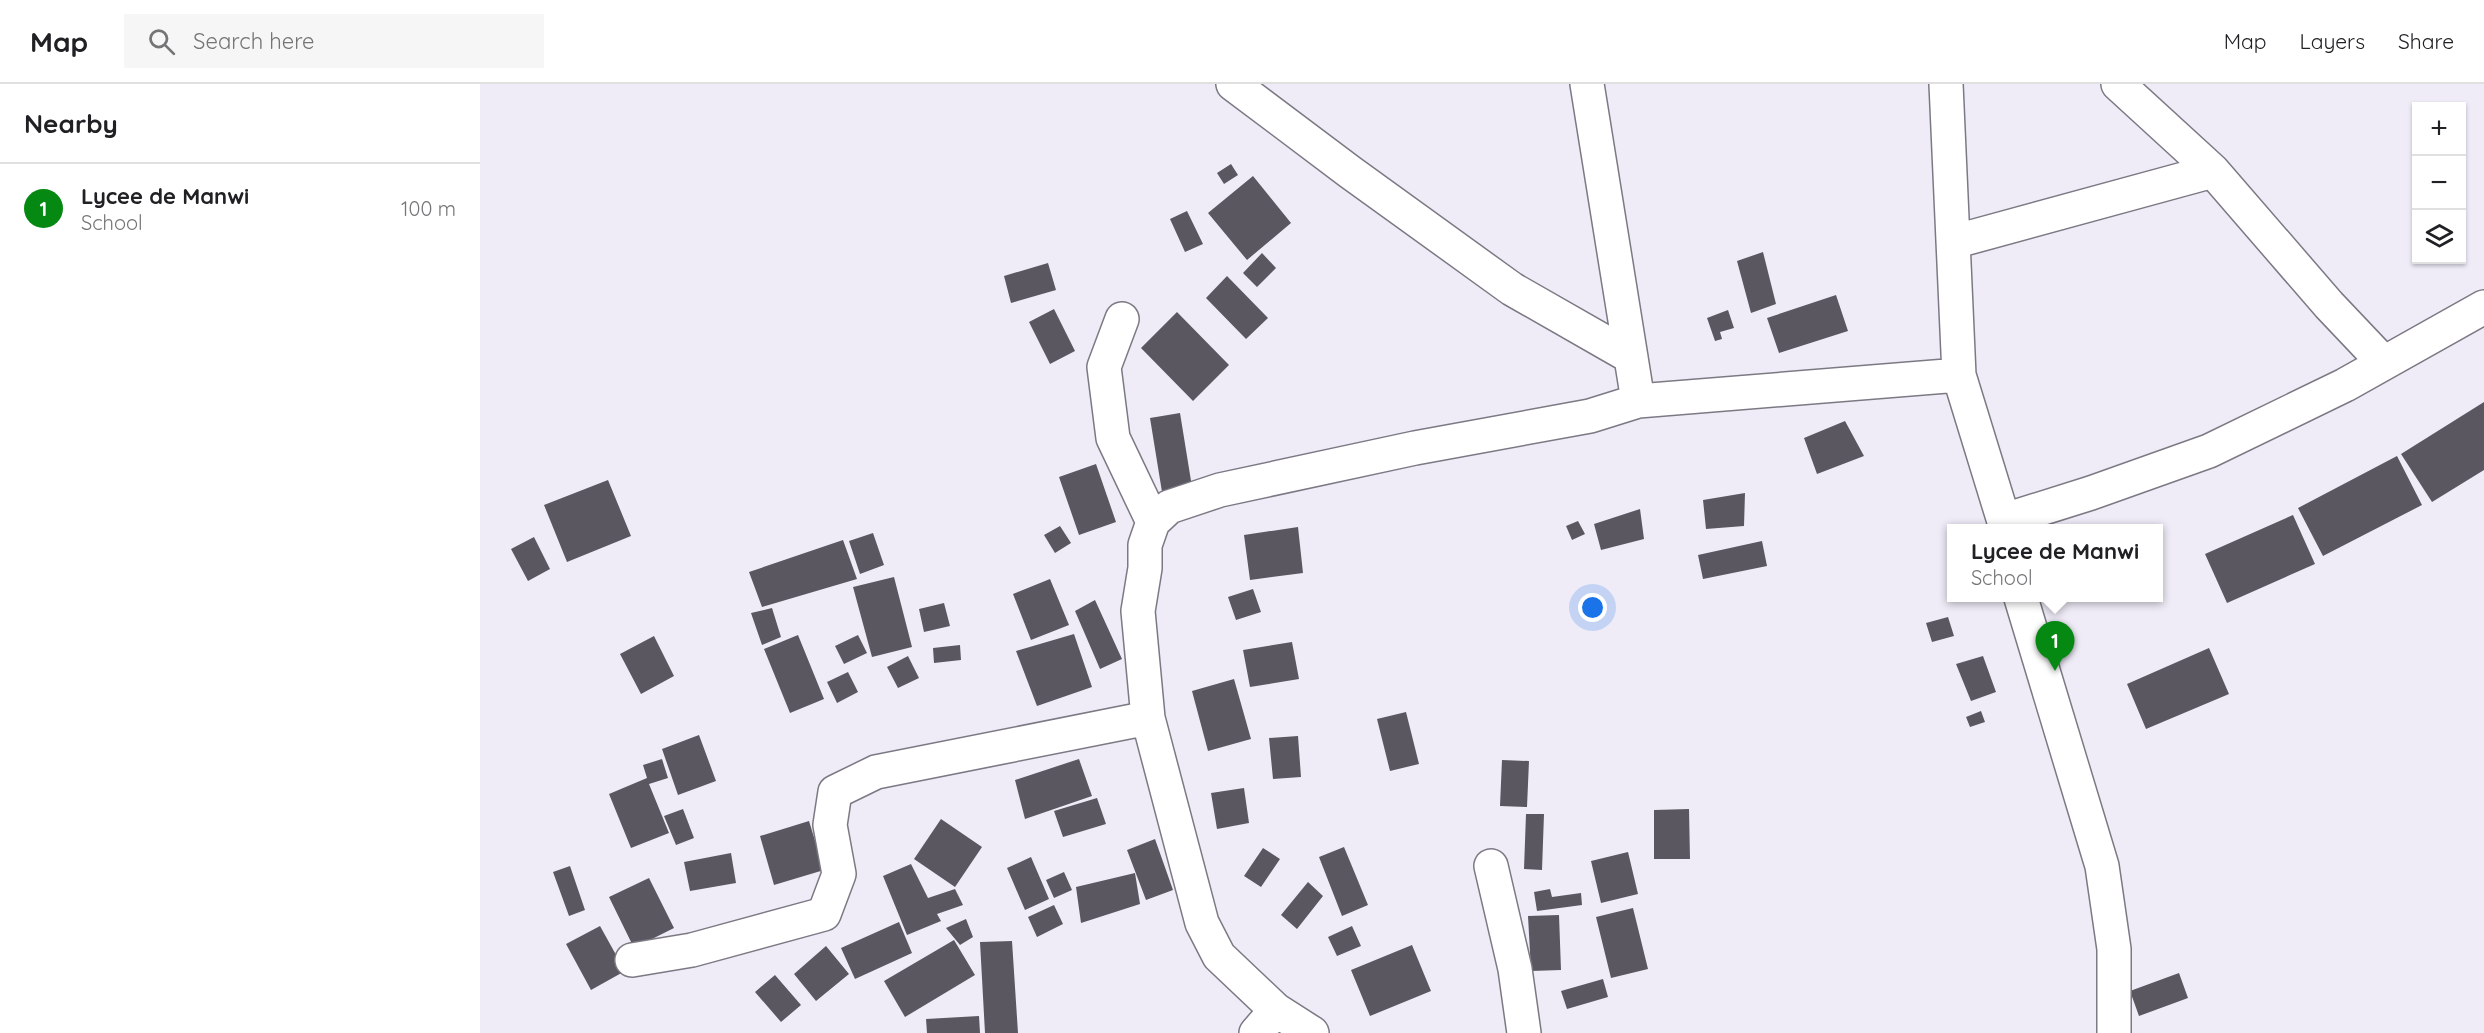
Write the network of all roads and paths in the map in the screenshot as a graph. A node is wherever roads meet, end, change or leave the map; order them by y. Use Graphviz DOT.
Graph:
graph roads {
  1 [pos="1233,84"];
  2 [pos="1587,84"];
  3 [pos="1946,84"];
  4 [pos="2118,84"];
  5 [pos="2213,171"];
  6 [pos="1953,242"];
  7 [pos="2484,307"];
  8 [pos="1122,319"];
  9 [pos="1631,357"];
  10 [pos="2384,363"];
  11 [pos="1959,375"];
  12 [pos="1638,401"];
  13 [pos="1153,522"];
  14 [pos="2006,524"];
  15 [pos="2023,602"];
  16 [pos="1148,718"];
  17 [pos="1491,866"];
  18 [pos="632,960"];
  19 [pos="1266,1022"];
  20 [pos="2119,1028"];
  21 [pos="1312,1033"];
  22 [pos="1524,1033"];
  1 -- 9 [label="street"];
  2 -- 9 [label="street"];
  3 -- 6 [label="street"];
  4 -- 5 [label="street"];
  5 -- 6 [label="street"];
  5 -- 10 [label="street"];
  6 -- 11 [label="street"];
  7 -- 10 [label="street"];
  8 -- 13 [label="street"];
  9 -- 12 [label="street"];
  10 -- 14 [label="street"];
  11 -- 12 [label="street"];
  11 -- 14 [label="street"];
  12 -- 13 [label="street"];
  13 -- 16 [label="street"];
  15 -- 20 [label="street"];
  16 -- 18 [label="street"];
  16 -- 19 [label="street"];
  17 -- 22 [label="street"];
  19 -- 21 [label="street"];
}
